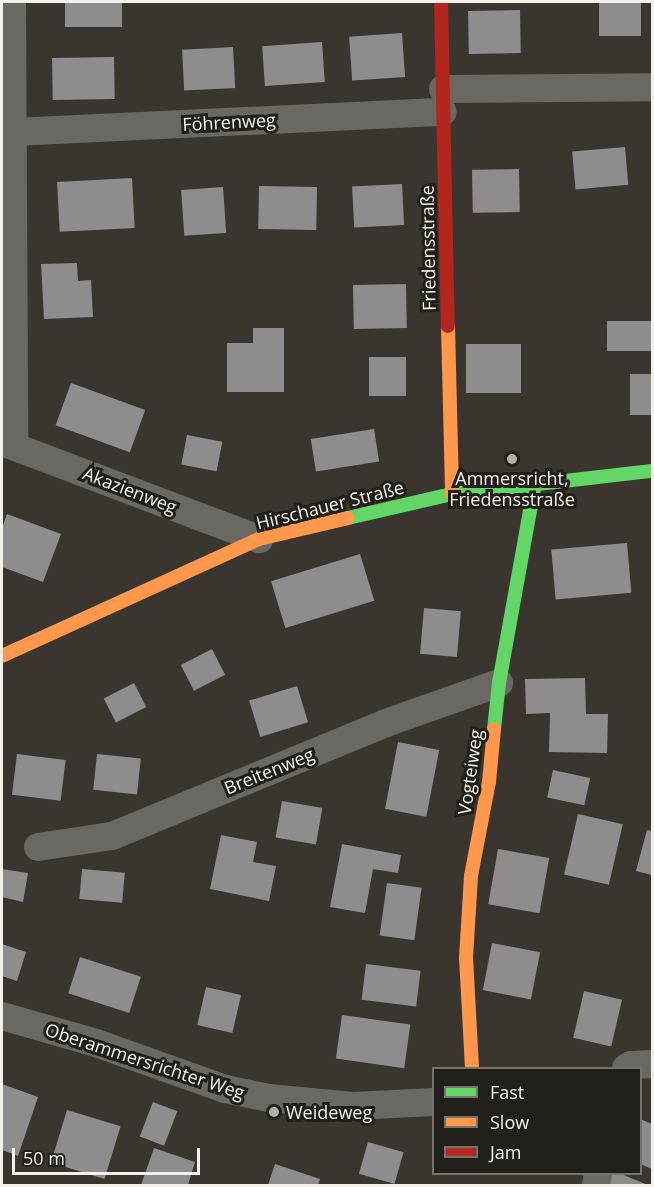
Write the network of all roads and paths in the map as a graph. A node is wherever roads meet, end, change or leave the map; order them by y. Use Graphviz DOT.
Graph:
graph roads {
  1 [pos="12,2"];
  2 [pos="441,2"];
  3 [pos="652,87"];
  4 [pos="443,101"];
  5 [pos="14,132"];
  6 [pos="8,444"];
  7 [pos="652,471"];
  8 [pos="535,483"];
  9 [pos="452,494"];
  10 [pos="259,539"];
  11 [pos="2,656"];
  12 [pos="499,683"];
  13 [pos="38,846"];
  14 [pos="2,1016"];
  15 [pos="652,1064"];
  16 [pos="472,1067"];
  17 [pos="628,1067"];
  18 [pos="432,1102"];
  1 -- 5 [label="street"];
  2 -- 4 [label="street, Friedensstraße"];
  3 -- 4 [label="street, Föhrenweg"];
  4 -- 5 [label="street, Föhrenweg"];
  4 -- 9 [label="street, Friedensstraße"];
  5 -- 6 [label="street"];
  6 -- 10 [label="street, Akazienweg"];
  7 -- 8 [label="street, Hirschauer Straße"];
  8 -- 9 [label="street, Hirschauer Straße"];
  8 -- 12 [label="street, Vogteiweg"];
  9 -- 10 [label="street, Hirschauer Straße"];
  10 -- 11 [label="street, Hirschauer Straße"];
  12 -- 13 [label="street, Breitenweg"];
  12 -- 16 [label="street, Vogteiweg"];
  14 -- 18 [label="street, Oberammersrichter Weg"];
  15 -- 17 [label="street"];
}
